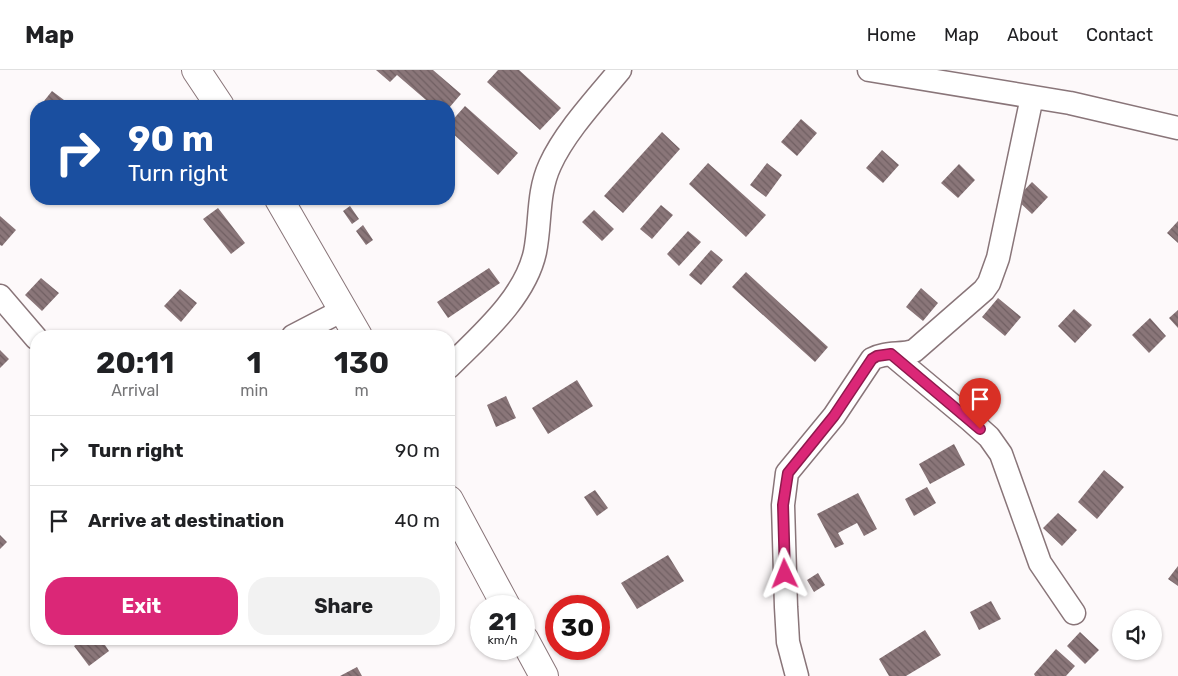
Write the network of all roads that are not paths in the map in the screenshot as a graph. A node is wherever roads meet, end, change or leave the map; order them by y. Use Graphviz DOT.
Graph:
graph roads {
  1 [pos="196,70"];
  2 [pos="620,70"];
  3 [pos="869,70"];
  4 [pos="1032,97"];
  5 [pos="216,100"];
  6 [pos="1178,128"];
  7 [pos="282,205"];
  8 [pos="0,296"];
  9 [pos="343,310"];
  10 [pos="305,330"];
  11 [pos="355,330"];
  12 [pos="30,331"];
  13 [pos="891,354"];
  14 [pos="455,361"];
  15 [pos="455,511"];
  16 [pos="500,595"];
  17 [pos="1074,613"];
  18 [pos="535,659"];
  19 [pos="544,676"];
  20 [pos="797,676"];
  1 -- 5 [label="street"];
  2 -- 14 [label="street"];
  3 -- 4 [label="street"];
  4 -- 6 [label="street"];
  4 -- 13 [label="street"];
  7 -- 9 [label="street"];
  8 -- 12 [label="street"];
  9 -- 10 [label="street"];
  9 -- 11 [label="street"];
  13 -- 17 [label="street"];
  13 -- 20 [label="street"];
  15 -- 16 [label="street"];
  18 -- 19 [label="street"];
}
